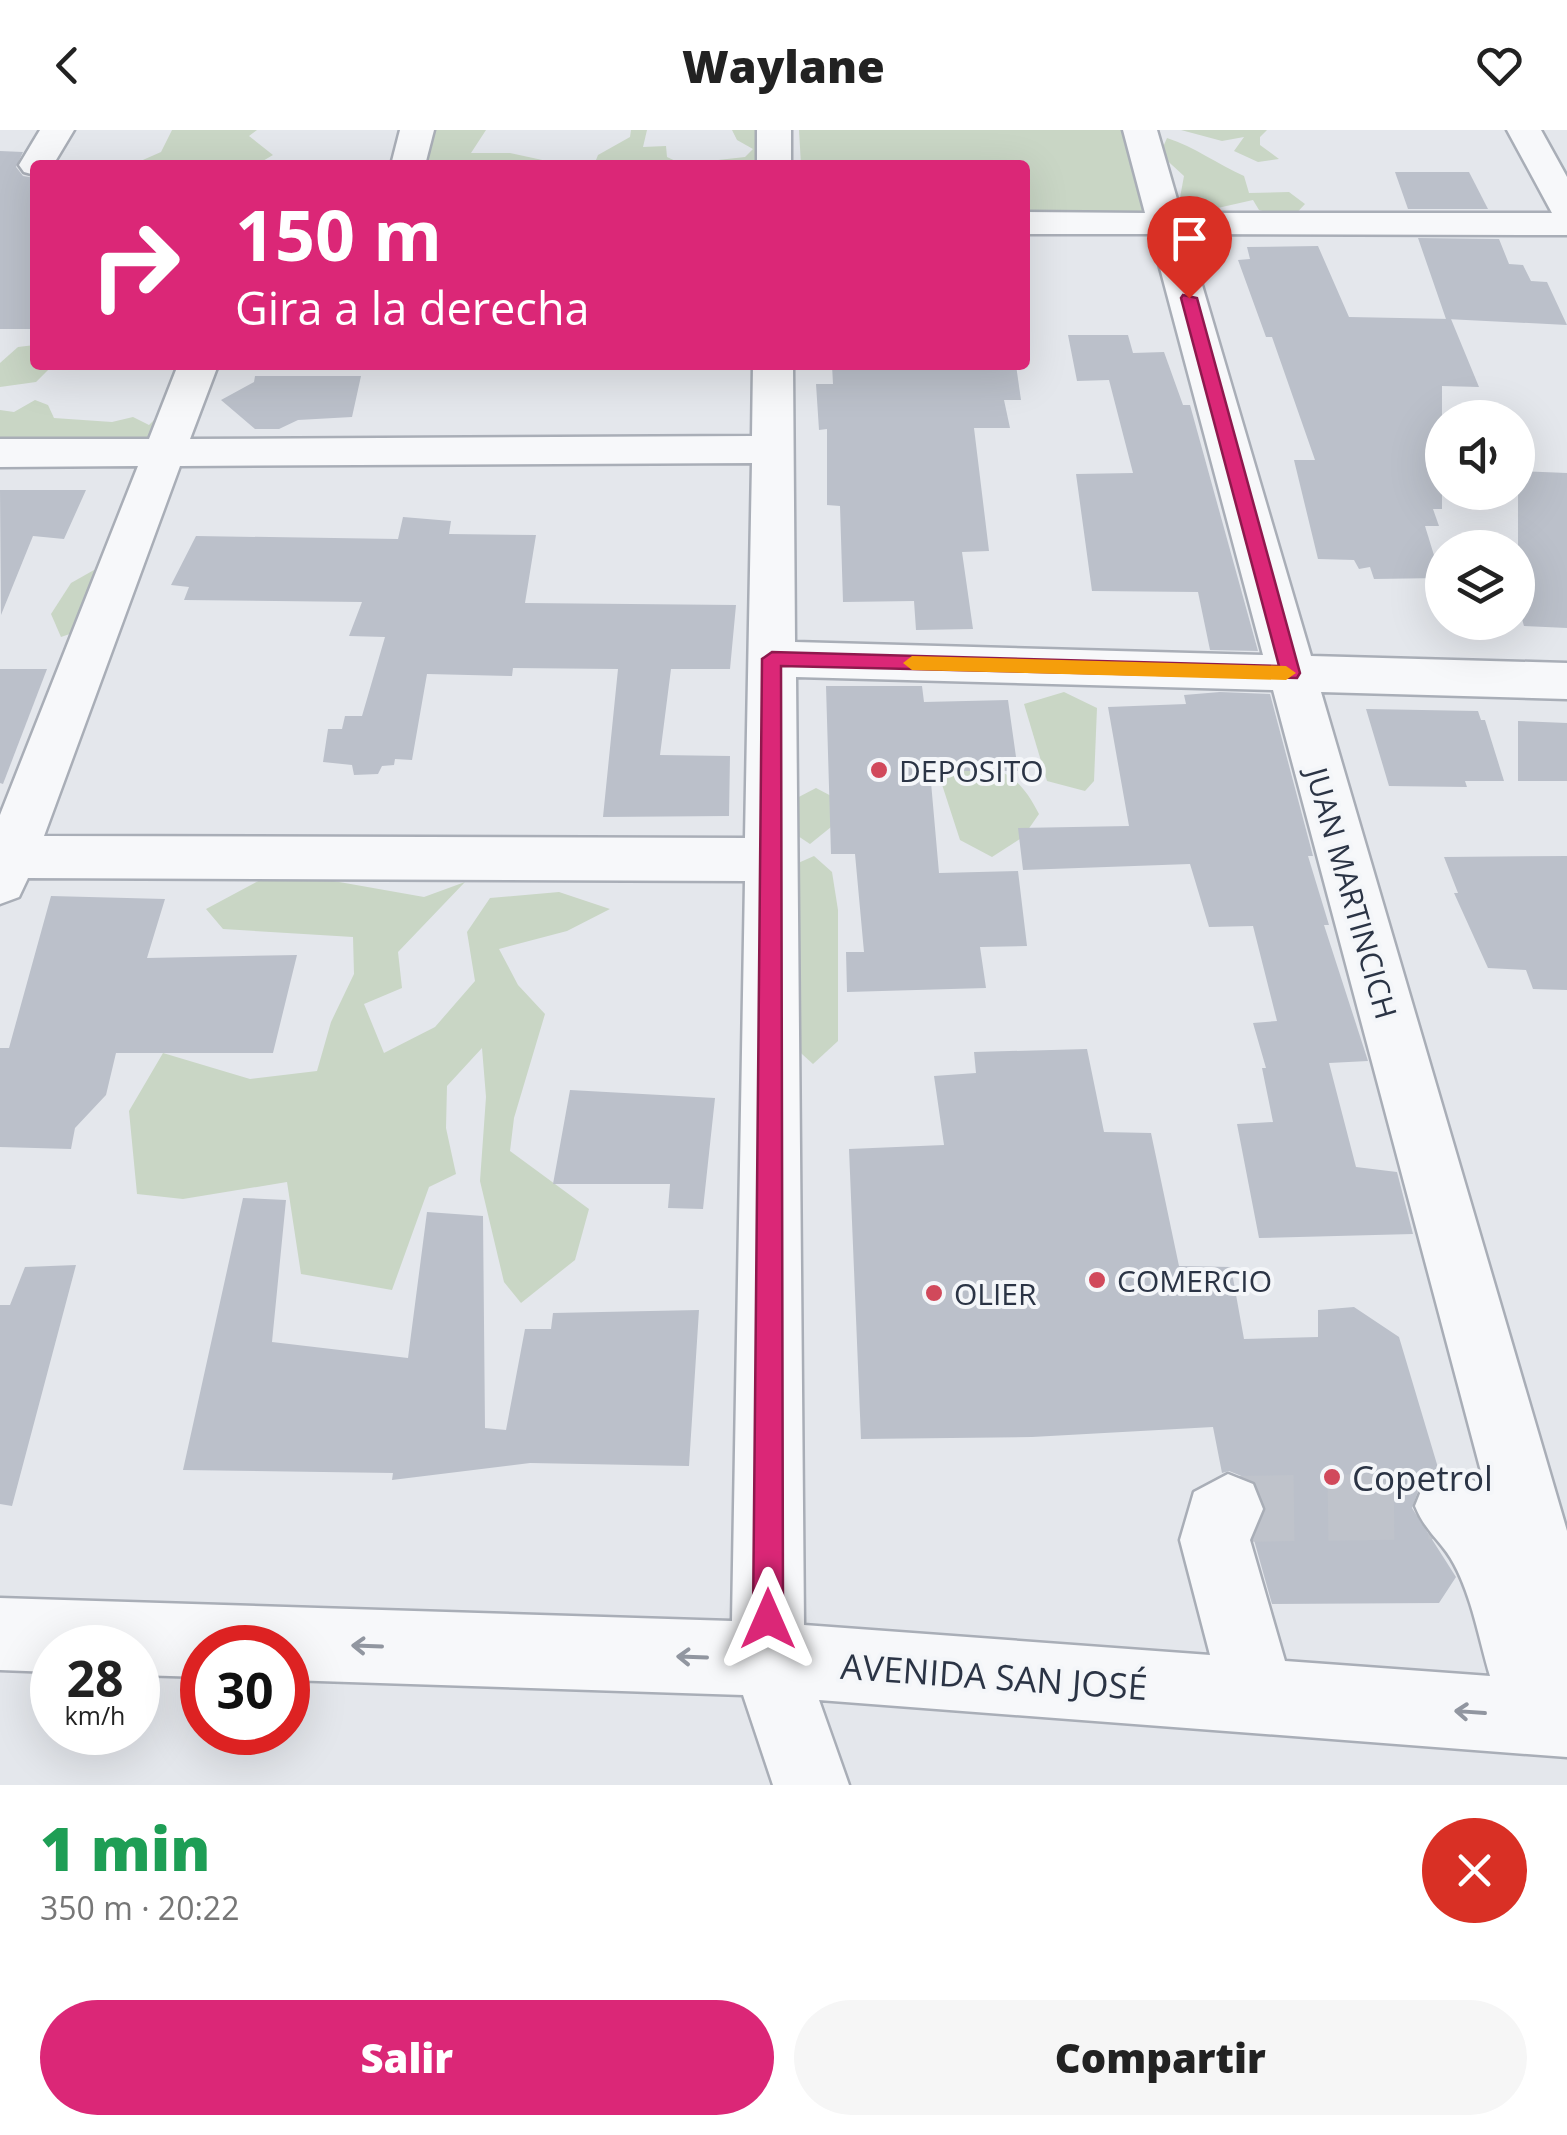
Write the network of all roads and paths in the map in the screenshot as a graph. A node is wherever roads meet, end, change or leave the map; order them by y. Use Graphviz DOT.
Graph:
graph roads {
  1 [pos="57,130"];
  2 [pos="417,130"];
  3 [pos="774,130"];
  4 [pos="1140,130"];
  5 [pos="1527,136"];
  6 [pos="1567,143"];
  7 [pos="39,160"];
  8 [pos="409,160"];
  9 [pos="774,160"];
  10 [pos="1567,209"];
  11 [pos="1030,223"];
  12 [pos="1168,223"];
  13 [pos="1567,224"];
  14 [pos="196,370"];
  15 [pos="773,370"];
  16 [pos="773,449"];
  17 [pos="0,452"];
  18 [pos="165,452"];
  19 [pos="772,659"];
  20 [pos="1290,673"];
  21 [pos="1567,680"];
  22 [pos="771,860"];
  23 [pos="3,866"];
  24 [pos="1450,1506"];
  25 [pos="1228,1509"];
  26 [pos="0,1634"];
  27 [pos="768,1659"];
  28 [pos="1258,1695"];
  29 [pos="1558,1697"];
  30 [pos="811,1785"];
  1 -- 7 [label="street"];
  2 -- 8 [label="street"];
  3 -- 9 [label="street"];
  4 -- 12 [label="street, JUAN MARTINCICH"];
  5 -- 6 [label="street"];
  5 -- 10 [label="street"];
  11 -- 12 [label="street"];
  12 -- 13 [label="street"];
  12 -- 20 [label="street, JUAN MARTINCICH"];
  14 -- 18 [label="street"];
  15 -- 16 [label="street"];
  16 -- 18 [label="street"];
  16 -- 19 [label="street"];
  17 -- 18 [label="street"];
  18 -- 23 [label="street"];
  19 -- 20 [label="street"];
  19 -- 22 [label="street"];
  20 -- 21 [label="street"];
  20 -- 29 [label="street, JUAN MARTINCICH"];
  22 -- 23 [label="street"];
  22 -- 27 [label="street"];
  24 -- 29 [label="street"];
  25 -- 28 [label="street"];
  27 -- 26 [label="street, AVENIDA SAN JOSÉ, one-way"];
  27 -- 28 [label="street, AVENIDA SAN JOSÉ"];
  27 -- 30 [label="street"];
  29 -- 28 [label="street, AVENIDA SAN JOSÉ, one-way"];
}
